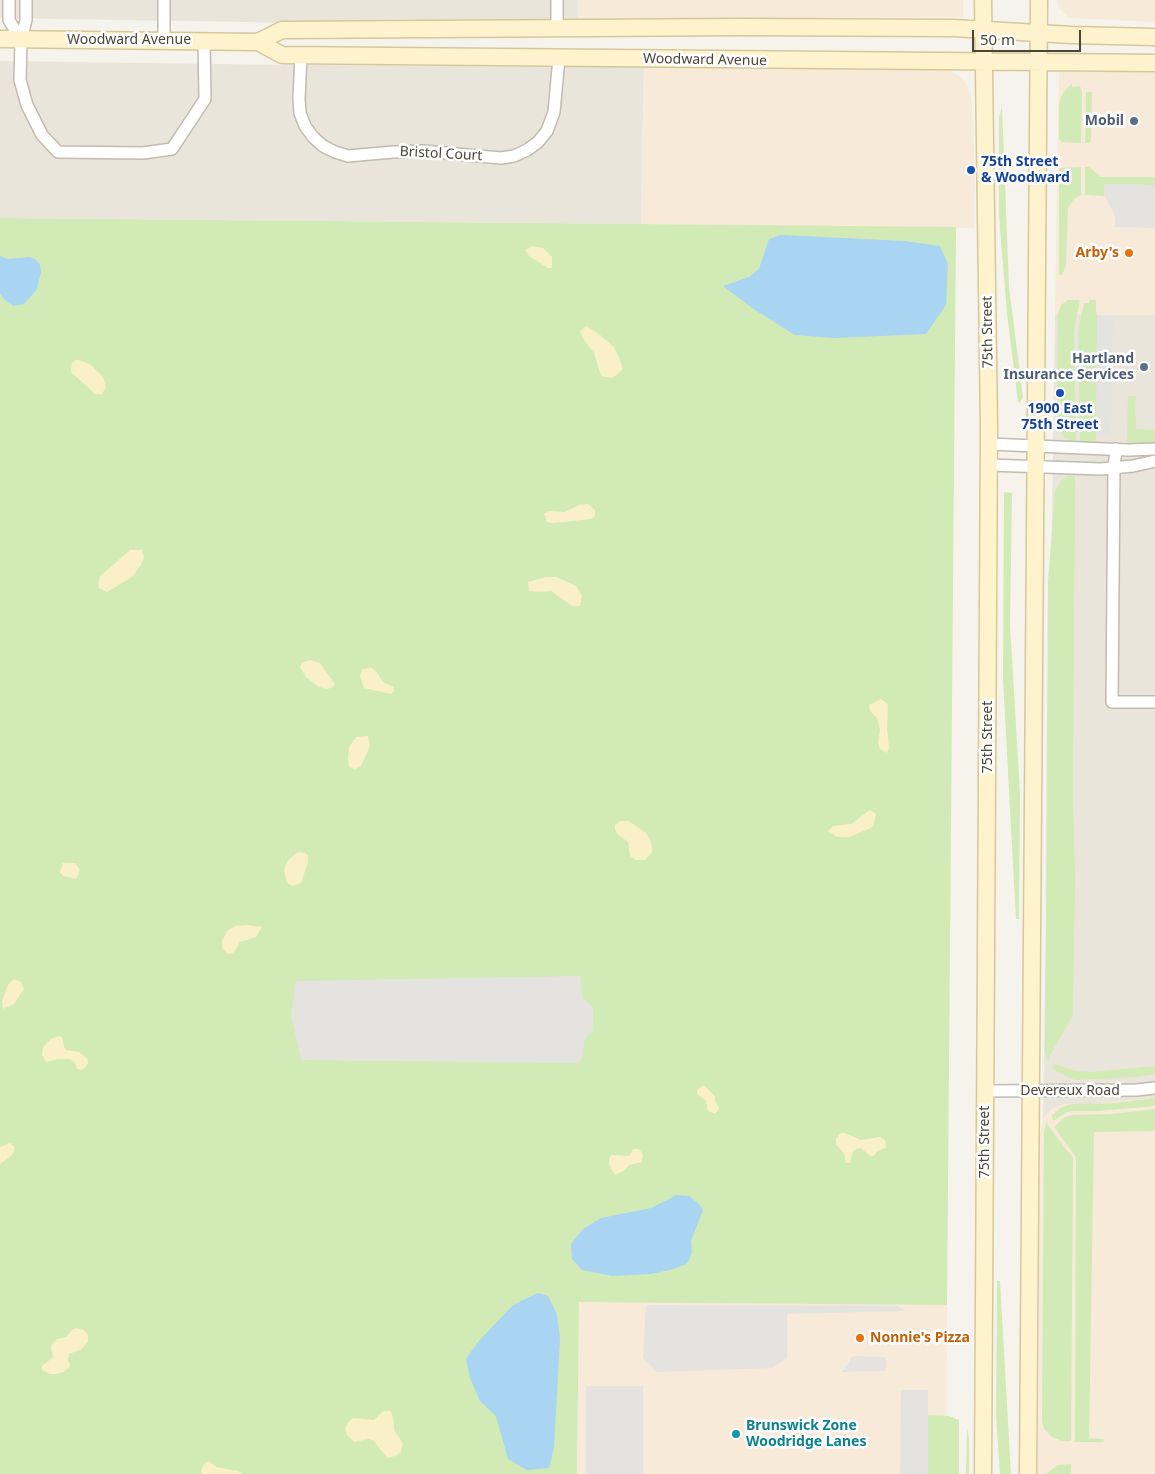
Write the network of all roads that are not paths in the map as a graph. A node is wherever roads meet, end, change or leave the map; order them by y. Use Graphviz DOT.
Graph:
graph roads {
  1 [pos="10,0"];
  2 [pos="26,0"];
  3 [pos="164,0"];
  4 [pos="557,0"];
  5 [pos="983,0"];
  6 [pos="1039,0"];
  7 [pos="557,29"];
  8 [pos="984,30"];
  9 [pos="1039,32"];
  10 [pos="1155,37"];
  11 [pos="0,39"];
  12 [pos="21,40"];
  13 [pos="164,40"];
  14 [pos="204,41"];
  15 [pos="258,42"];
  16 [pos="301,55"];
  17 [pos="559,58"];
  18 [pos="984,62"];
  19 [pos="1038,62"];
  20 [pos="1155,63"];
  21 [pos="989,444"];
  22 [pos="1036,446"];
  23 [pos="1116,449"];
  24 [pos="1155,449"];
  25 [pos="1155,461"];
  26 [pos="989,465"];
  27 [pos="1036,466"];
  28 [pos="1114,468"];
  29 [pos="1155,702"];
  30 [pos="1155,1088"];
  31 [pos="986,1091"];
  32 [pos="1032,1092"];
  33 [pos="983,1474"];
  34 [pos="1028,1474"];
  1 -- 12 [label="street"];
  2 -- 12 [label="street"];
  3 -- 13 [label="street"];
  4 -- 7 [label="street"];
  5 -- 8 [label="main road, 75th Street"];
  6 -- 9 [label="main road"];
  7 -- 8 [label="main road, Woodward Avenue"];
  7 -- 15 [label="main road, Woodward Avenue"];
  8 -- 9 [label="main road, Woodward Avenue"];
  8 -- 18 [label="main road, 75th Street"];
  9 -- 10 [label="main road, Woodward Avenue"];
  9 -- 19 [label="main road"];
  11 -- 12 [label="main road, Woodward Avenue"];
  12 -- 13 [label="main road, Woodward Avenue"];
  12 -- 14 [label="street"];
  13 -- 14 [label="main road, Woodward Avenue"];
  14 -- 15 [label="main road, Woodward Avenue"];
  15 -- 16 [label="main road, Woodward Avenue"];
  16 -- 17 [label="main road, Woodward Avenue"];
  16 -- 17 [label="street, Bristol Court"];
  17 -- 18 [label="main road, Woodward Avenue"];
  18 -- 19 [label="main road, Woodward Avenue"];
  18 -- 21 [label="main road, 75th Street"];
  19 -- 20 [label="main road, Woodward Avenue"];
  19 -- 22 [label="main road"];
  21 -- 22 [label="street"];
  21 -- 26 [label="main road, 75th Street"];
  22 -- 23 [label="street"];
  22 -- 27 [label="main road"];
  23 -- 24 [label="street"];
  23 -- 28 [label="street"];
  25 -- 28 [label="street"];
  26 -- 27 [label="street"];
  26 -- 31 [label="main road, 75th Street"];
  27 -- 28 [label="street"];
  27 -- 32 [label="main road"];
  28 -- 29 [label="street"];
  30 -- 32 [label="street, Devereux Road"];
  31 -- 32 [label="street, Devereux Road"];
  31 -- 33 [label="main road, 75th Street"];
  32 -- 34 [label="main road"];
}
